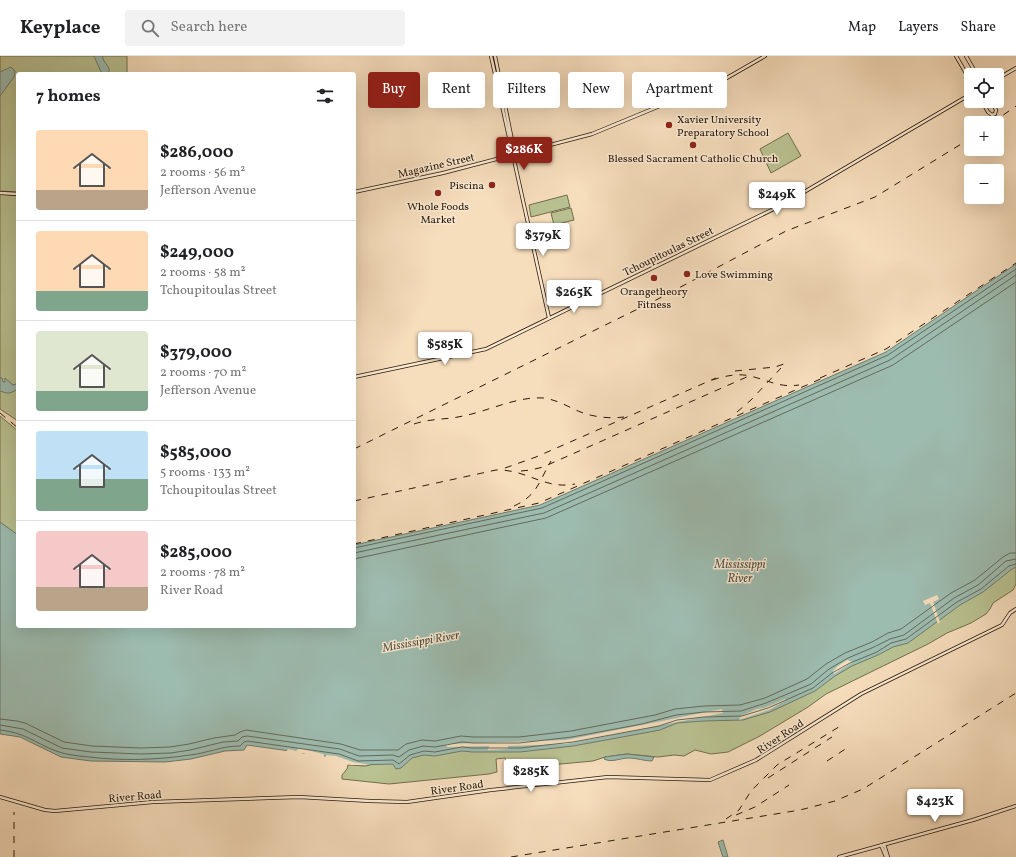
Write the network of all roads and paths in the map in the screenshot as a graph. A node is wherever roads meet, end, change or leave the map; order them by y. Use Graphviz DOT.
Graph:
graph roads {
  1 [pos="491,56"];
  2 [pos="495,56"];
  3 [pos="765,56"];
  4 [pos="956,56"];
  5 [pos="966,56"];
  6 [pos="973,68"];
  7 [pos="1016,68"];
  8 [pos="964,70"];
  9 [pos="1004,75"];
  10 [pos="964,98"];
  11 [pos="986,108"];
  12 [pos="996,108"];
  13 [pos="513,154"];
  14 [pos="356,192"];
  15 [pos="0,193"];
  16 [pos="16,194"];
  17 [pos="549,318"];
  18 [pos="356,377"];
  19 [pos="1016,609"];
  20 [pos="0,797"];
  21 [pos="1016,806"];
  22 [pos="883,845"];
  23 [pos="839,857"];
  24 [pos="887,857"];
  1 -- 13 [label="street"];
  2 -- 13 [label="street"];
  3 -- 13 [label="street, Magazine Street"];
  4 -- 8 [label="street"];
  5 -- 6 [label="street"];
  7 -- 9 [label="street"];
  10 -- 17 [label="street, Tchoupitoulas Street"];
  11 -- 12 [label="street"];
  13 -- 14 [label="street, Magazine Street"];
  13 -- 17 [label="street"];
  15 -- 16 [label="street"];
  17 -- 18 [label="street, Tchoupitoulas Street"];
  19 -- 20 [label="street, River Road"];
  21 -- 22 [label="street"];
  22 -- 23 [label="street"];
  22 -- 24 [label="street"];
}
